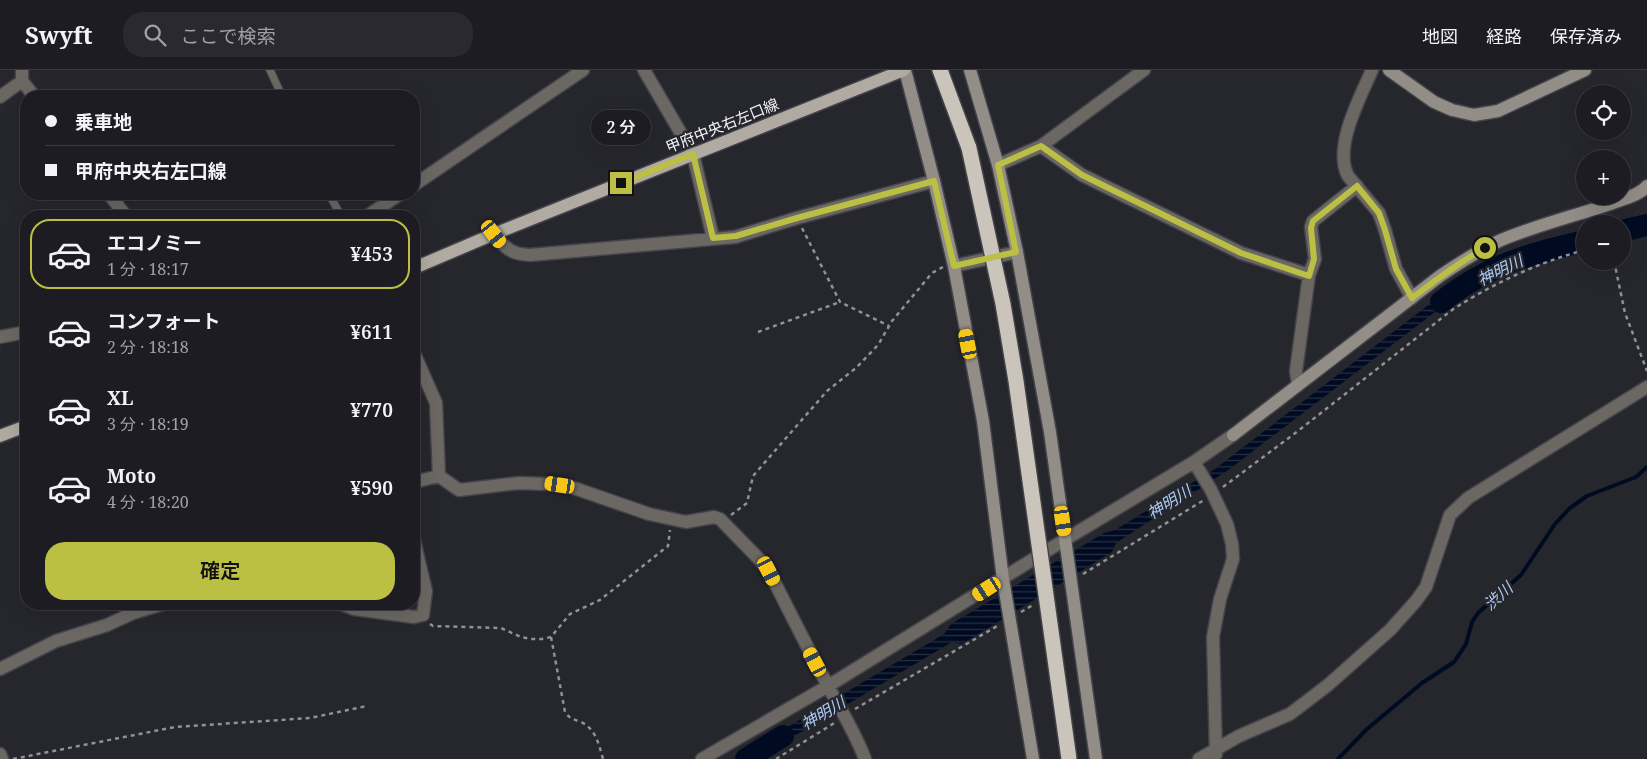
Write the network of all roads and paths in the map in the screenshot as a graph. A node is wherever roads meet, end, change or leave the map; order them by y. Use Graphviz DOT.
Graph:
graph roads {
  1 [pos="270,70"];
  2 [pos="583,70"];
  3 [pos="644,70"];
  4 [pos="904,70"];
  5 [pos="940,70"];
  6 [pos="950,70"];
  7 [pos="970,70"];
  8 [pos="1144,70"];
  9 [pos="1372,70"];
  10 [pos="1389,70"];
  11 [pos="1585,70"];
  12 [pos="22,76"];
  13 [pos="30,90"];
  14 [pos="279,90"];
  15 [pos="0,98"];
  16 [pos="1041,146"];
  17 [pos="969,148"];
  18 [pos="693,154"];
  19 [pos="998,165"];
  20 [pos="420,181"];
  21 [pos="934,181"];
  22 [pos="1357,186"];
  23 [pos="1647,186"];
  24 [pos="114,200"];
  25 [pos="391,200"];
  26 [pos="121,210"];
  27 [pos="376,210"];
  28 [pos="797,218"];
  29 [pos="494,234"];
  30 [pos="713,238"];
  31 [pos="1016,252"];
  32 [pos="1576,253"];
  33 [pos="420,265"];
  34 [pos="954,266"];
  35 [pos="1616,270"];
  36 [pos="1309,276"];
  37 [pos="1412,298"];
  38 [pos="840,302"];
  39 [pos="889,326"];
  40 [pos="758,332"];
  41 [pos="20,333"];
  42 [pos="0,337"];
  43 [pos="420,366"];
  44 [pos="1647,371"];
  45 [pos="1298,385"];
  46 [pos="1647,387"];
  47 [pos="20,428"];
  48 [pos="0,436"];
  49 [pos="1196,465"];
  50 [pos="439,476"];
  51 [pos="420,481"];
  52 [pos="1212,492"];
  53 [pos="671,519"];
  54 [pos="723,522"];
  55 [pos="1067,544"];
  56 [pos="420,566"];
  57 [pos="1072,577"];
  58 [pos="1003,585"];
  59 [pos="1033,605"];
  60 [pos="143,610"];
  61 [pos="362,610"];
  62 [pos="423,615"];
  63 [pos="1009,616"];
  64 [pos="552,637"];
  65 [pos="0,669"];
  66 [pos="829,688"];
  67 [pos="367,706"];
  68 [pos="845,714"];
  69 [pos="0,754"];
  70 [pos="1216,754"];
  71 [pos="2,759"];
  72 [pos="12,759"];
  73 [pos="603,759"];
  74 [pos="702,759"];
  75 [pos="776,759"];
  76 [pos="865,759"];
  77 [pos="1033,759"];
  78 [pos="1069,759"];
  79 [pos="1096,759"];
  80 [pos="1199,759"];
  1 -- 14 [label="lane"];
  2 -- 20 [label="street"];
  3 -- 18 [label="street"];
  4 -- 18 [label="main road, 甲府中央右左口線"];
  4 -- 21 [label="street"];
  5 -- 17 [label="highway"];
  6 -- 17 [label="highway"];
  7 -- 19 [label="street"];
  8 -- 16 [label="street"];
  9 -- 22 [label="street"];
  10 -- 11 [label="street"];
  12 -- 13 [label="street"];
  12 -- 15 [label="street"];
  16 -- 19 [label="street"];
  16 -- 36 [label="street"];
  17 -- 78 [label="highway, bridge"];
  18 -- 29 [label="main road, 甲府中央右左口線"];
  18 -- 30 [label="street"];
  19 -- 31 [label="street"];
  21 -- 28 [label="street"];
  21 -- 34 [label="street"];
  22 -- 36 [label="street"];
  22 -- 37 [label="street"];
  23 -- 37 [label="street"];
  24 -- 26 [label="street"];
  25 -- 27 [label="street"];
  28 -- 30 [label="street"];
  28 -- 38 [label="path"];
  29 -- 30 [label="street"];
  29 -- 33 [label="main road, 甲府中央右左口線"];
  31 -- 34 [label="street"];
  31 -- 55 [label="street"];
  32 -- 52 [label="path"];
  34 -- 39 [label="path"];
  34 -- 58 [label="street"];
  35 -- 44 [label="path"];
  36 -- 45 [label="street"];
  37 -- 45 [label="street"];
  38 -- 39 [label="path"];
  38 -- 40 [label="path"];
  39 -- 54 [label="path"];
  41 -- 42 [label="street"];
  43 -- 50 [label="street"];
  45 -- 49 [label="street"];
  46 -- 70 [label="street"];
  47 -- 48 [label="main road"];
  49 -- 52 [label="street"];
  49 -- 55 [label="street"];
  50 -- 51 [label="street"];
  50 -- 53 [label="street"];
  52 -- 57 [label="path"];
  52 -- 70 [label="street"];
  53 -- 54 [label="street"];
  53 -- 64 [label="path"];
  54 -- 66 [label="street"];
  55 -- 57 [label="street"];
  55 -- 58 [label="street"];
  56 -- 62 [label="street"];
  57 -- 79 [label="street"];
  58 -- 63 [label="street"];
  58 -- 66 [label="street"];
  59 -- 63 [label="path"];
  60 -- 65 [label="street"];
  61 -- 62 [label="street"];
  62 -- 64 [label="path"];
  63 -- 68 [label="path"];
  63 -- 77 [label="street"];
  64 -- 73 [label="path"];
  66 -- 68 [label="street"];
  66 -- 74 [label="street"];
  67 -- 72 [label="path"];
  68 -- 75 [label="path"];
  68 -- 76 [label="street"];
  69 -- 71 [label="street"];
  70 -- 80 [label="street"];
}
